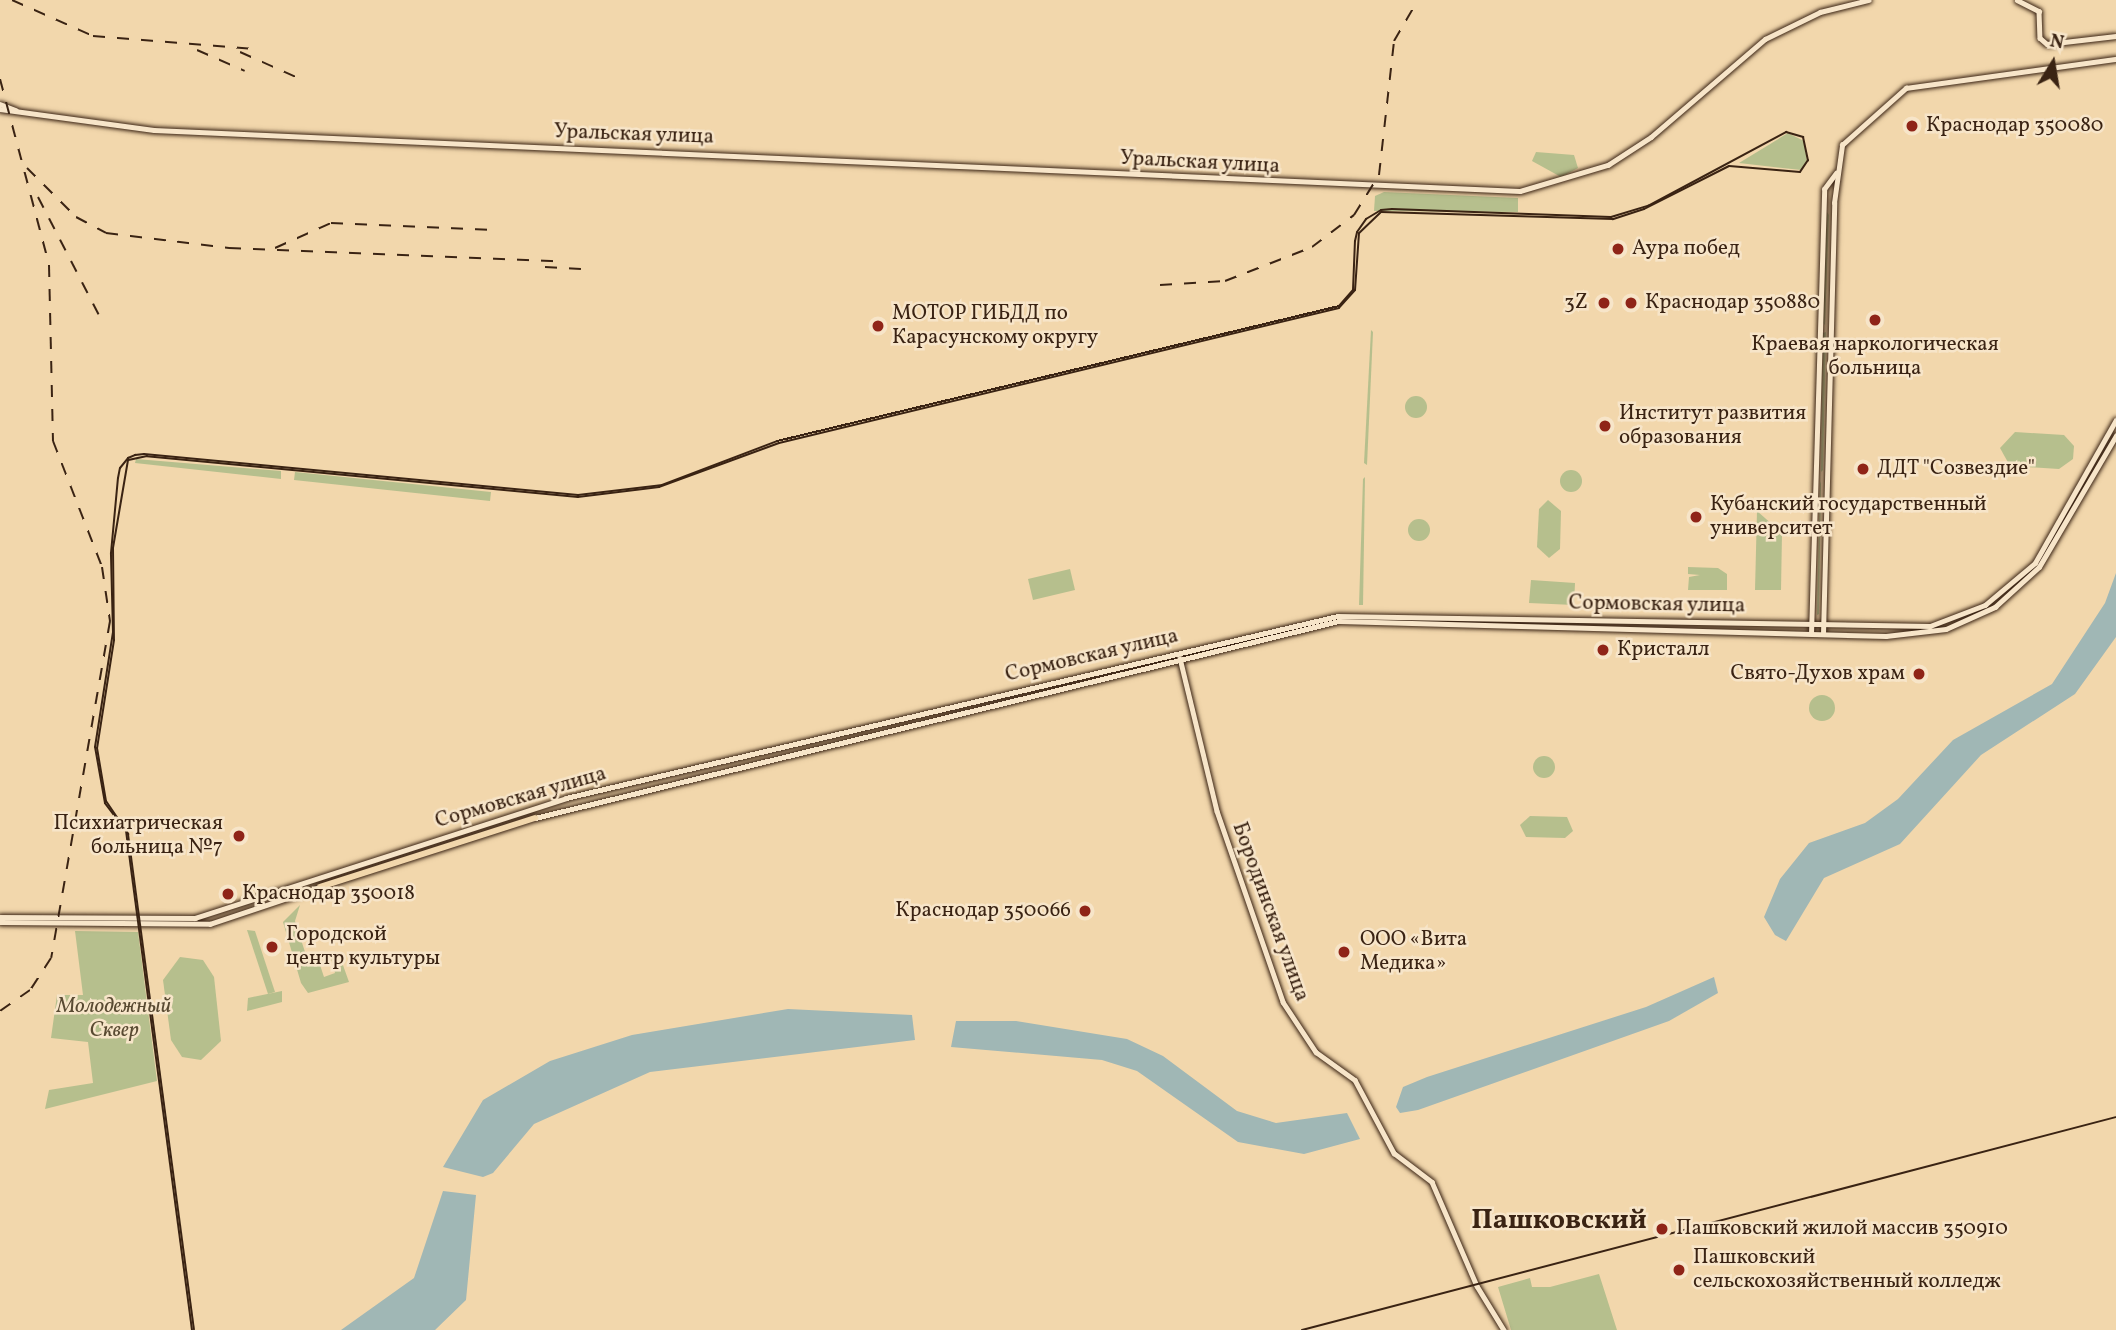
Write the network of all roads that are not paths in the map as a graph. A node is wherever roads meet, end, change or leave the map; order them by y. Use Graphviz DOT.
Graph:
graph roads {
  1 [pos="1853,0"];
  2 [pos="1869,0"];
  3 [pos="2017,0"];
  4 [pos="2032,1"];
  5 [pos="2116,36"];
  6 [pos="2116,59"];
  7 [pos="0,107"];
  8 [pos="54,117"];
  9 [pos="963,166"];
  10 [pos="1836,173"];
  11 [pos="1823,203"];
  12 [pos="1834,203"];
  13 [pos="2116,421"];
  14 [pos="2116,436"];
  15 [pos="2046,548"];
  16 [pos="2052,552"];
  17 [pos="1812,627"];
  18 [pos="1823,627"];
  19 [pos="1811,634"];
  20 [pos="1823,634"];
  21 [pos="1180,656"];
  22 [pos="535,818"];
  23 [pos="320,887"];
  24 [pos="0,917"];
  25 [pos="0,922"];
  26 [pos="1504,1330"];
  1 -- 9 [label="main road, Уральская улица"];
  2 -- 9 [label="main road, Уральская улица"];
  3 -- 4 [label="main road"];
  4 -- 5 [label="main road"];
  6 -- 10 [label="main road"];
  7 -- 8 [label="main road, Уральская улица"];
  7 -- 8 [label="main road, Уральская улица"];
  8 -- 9 [label="main road, Уральская улица"];
  10 -- 11 [label="main road"];
  10 -- 12 [label="main road"];
  11 -- 12 [label="main road"];
  11 -- 17 [label="main road"];
  12 -- 18 [label="main road"];
  13 -- 15 [label="main road, Сормовская улица"];
  14 -- 16 [label="main road, Сормовская улица"];
  15 -- 16 [label="main road"];
  15 -- 18 [label="main road, Сормовская улица"];
  16 -- 20 [label="main road, Сормовская улица"];
  17 -- 18 [label="main road, Сормовская улица"];
  17 -- 19 [label="main road"];
  17 -- 21 [label="main road, Сормовская улица"];
  18 -- 20 [label="main road"];
  19 -- 20 [label="main road, Сормовская улица"];
  19 -- 21 [label="main road, Сормовская улица"];
  21 -- 22 [label="main road, Сормовская улица"];
  21 -- 24 [label="main road, Сормовская улица"];
  21 -- 26 [label="main road, Бородинская улица"];
  22 -- 23 [label="highway, Сормовская улица"];
  23 -- 25 [label="main road, Сормовская улица"];
}
